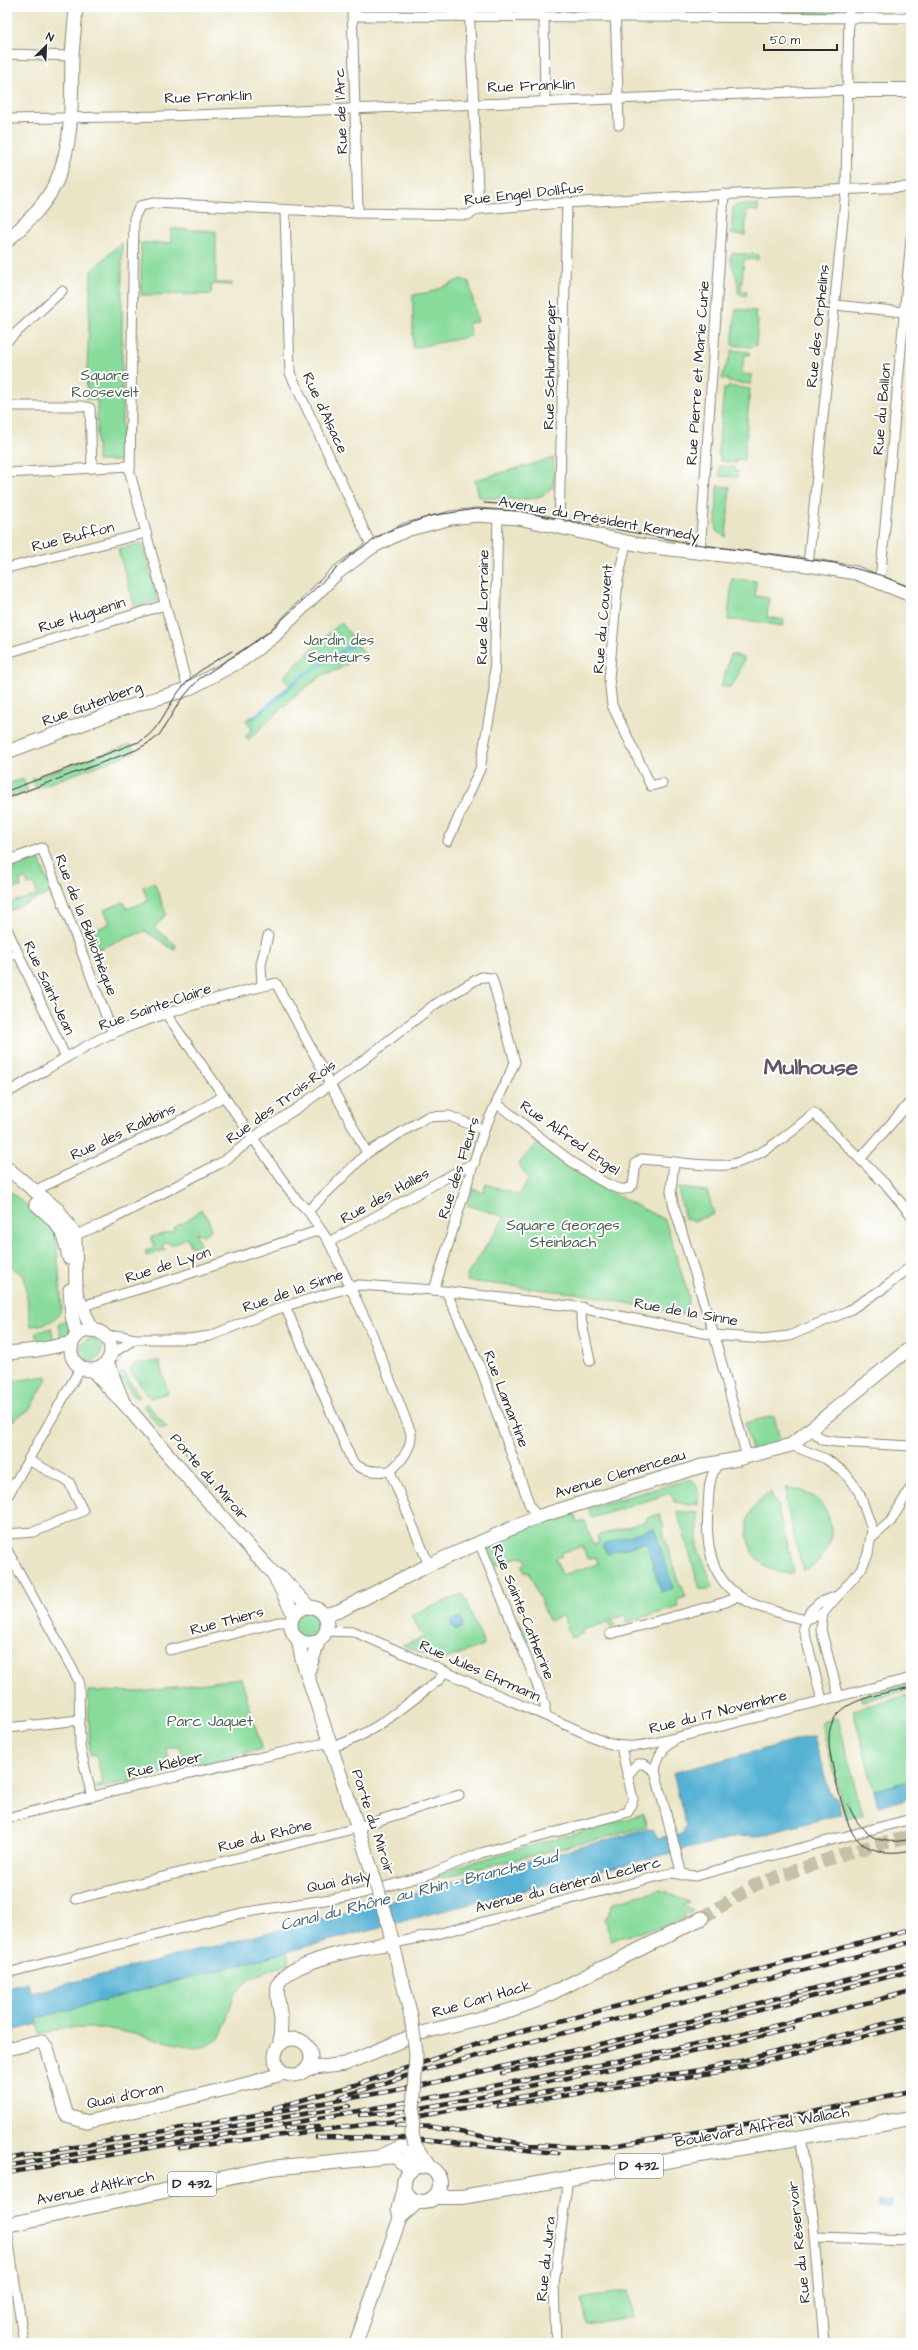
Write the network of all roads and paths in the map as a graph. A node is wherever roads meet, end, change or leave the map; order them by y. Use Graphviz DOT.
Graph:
graph roads {
  1 [pos="76,7"];
  2 [pos="558,7"];
  3 [pos="615,7"];
  4 [pos="849,7"];
  5 [pos="352,11"];
  6 [pos="469,12"];
  7 [pos="544,17"];
  8 [pos="559,17"];
  9 [pos="615,17"];
  10 [pos="849,18"];
  11 [pos="911,18"];
  12 [pos="7,54"];
  13 [pos="72,56"];
  14 [pos="848,90"];
  15 [pos="911,90"];
  16 [pos="619,100"];
  17 [pos="545,102"];
  18 [pos="473,105"];
  19 [pos="356,109"];
  20 [pos="76,117"];
  21 [pos="7,119"];
  22 [pos="619,125"];
  23 [pos="911,187"];
  24 [pos="846,190"];
  25 [pos="724,194"];
  26 [pos="567,202"];
  27 [pos="285,210"];
  28 [pos="479,210"];
  29 [pos="358,214"];
  30 [pos="911,238"];
  31 [pos="7,241"];
  32 [pos="62,291"];
  33 [pos="835,305"];
  34 [pos="904,312"];
  35 [pos="7,341"];
  36 [pos="7,406"];
  37 [pos="130,466"];
  38 [pos="92,467"];
  39 [pos="7,473"];
  40 [pos="498,515"];
  41 [pos="559,527"];
  42 [pos="146,533"];
  43 [pos="626,543"];
  44 [pos="372,547"];
  45 [pos="700,553"];
  46 [pos="808,565"];
  47 [pos="7,568"];
  48 [pos="877,581"];
  49 [pos="911,595"];
  50 [pos="166,605"];
  51 [pos="7,652"];
  52 [pos="188,689"];
  53 [pos="7,752"];
  54 [pos="662,783"];
  55 [pos="448,841"];
  56 [pos="7,861"];
  57 [pos="7,929"];
  58 [pos="268,936"];
  59 [pos="18,953"];
  60 [pos="7,957"];
  61 [pos="492,978"];
  62 [pos="262,986"];
  63 [pos="167,1015"];
  64 [pos="113,1034"];
  65 [pos="66,1058"];
  66 [pos="330,1085"];
  67 [pos="7,1093"];
  68 [pos="224,1096"];
  69 [pos="911,1101"];
  70 [pos="496,1104"];
  71 [pos="484,1130"];
  72 [pos="254,1138"];
  73 [pos="367,1153"];
  74 [pos="860,1159"];
  75 [pos="475,1162"];
  76 [pos="674,1162"];
  77 [pos="7,1168"];
  78 [pos="459,1171"];
  79 [pos="7,1179"];
  80 [pos="470,1180"];
  81 [pos="34,1191"];
  82 [pos="308,1211"];
  83 [pos="911,1215"];
  84 [pos="320,1230"];
  85 [pos="75,1235"];
  86 [pos="329,1242"];
  87 [pos="911,1266"];
  88 [pos="350,1286"];
  89 [pos="434,1290"];
  90 [pos="446,1291"];
  91 [pos="285,1306"];
  92 [pos="82,1308"];
  93 [pos="582,1308"];
  94 [pos="92,1330"];
  95 [pos="714,1335"];
  96 [pos="106,1337"];
  97 [pos="135,1339"];
  98 [pos="74,1345"];
  99 [pos="911,1347"];
  100 [pos="7,1353"];
  101 [pos="109,1358"];
  102 [pos="590,1361"];
  103 [pos="87,1369"];
  104 [pos="122,1401"];
  105 [pos="811,1430"];
  106 [pos="791,1445"];
  107 [pos="911,1446"];
  108 [pos="747,1457"];
  109 [pos="28,1460"];
  110 [pos="719,1462"];
  111 [pos="390,1471"];
  112 [pos="911,1487"];
  113 [pos="7,1497"];
  114 [pos="537,1516"];
  115 [pos="7,1534"];
  116 [pos="873,1537"];
  117 [pos="479,1542"];
  118 [pos="7,1550"];
  119 [pos="429,1565"];
  120 [pos="272,1573"];
  121 [pos="738,1596"];
  122 [pos="838,1596"];
  123 [pos="309,1607"];
  124 [pos="824,1613"];
  125 [pos="324,1615"];
  126 [pos="293,1619"];
  127 [pos="805,1619"];
  128 [pos="610,1634"];
  129 [pos="322,1635"];
  130 [pos="298,1639"];
  131 [pos="170,1650"];
  132 [pos="444,1671"];
  133 [pos="308,1672"];
  134 [pos="911,1678"];
  135 [pos="839,1697"];
  136 [pos="822,1700"];
  137 [pos="545,1715"];
  138 [pos="80,1720"];
  139 [pos="7,1728"];
  140 [pos="675,1738"];
  141 [pos="331,1745"];
  142 [pos="621,1747"];
  143 [pos="655,1771"];
  144 [pos="627,1776"];
  145 [pos="459,1796"];
  146 [pos="92,1797"];
  147 [pos="7,1818"];
  148 [pos="911,1819"];
  149 [pos="358,1827"];
  150 [pos="682,1875"];
  151 [pos="76,1899"];
  152 [pos="702,1918"];
  153 [pos="393,1939"];
  154 [pos="7,1973"];
  155 [pos="281,2020"];
  156 [pos="296,2039"];
  157 [pos="280,2044"];
  158 [pos="7,2049"];
  159 [pos="312,2056"];
  160 [pos="276,2063"];
  161 [pos="330,2066"];
  162 [pos="307,2069"];
  163 [pos="284,2073"];
  164 [pos="256,2082"];
  165 [pos="911,2118"];
  166 [pos="800,2138"];
  167 [pos="411,2141"];
  168 [pos="379,2157"];
  169 [pos="430,2168"];
  170 [pos="409,2176"];
  171 [pos="568,2178"];
  172 [pos="440,2182"];
  173 [pos="478,2194"];
  174 [pos="434,2197"];
  175 [pos="419,2201"];
  176 [pos="400,2218"];
  177 [pos="7,2224"];
  178 [pos="7,2230"];
  179 [pos="815,2237"];
  180 [pos="911,2240"];
  181 [pos="24,2343"];
  182 [pos="356,2343"];
  183 [pos="556,2343"];
  184 [pos="824,2343"];
  1 -- 13 [label="street"];
  2 -- 8 [label="street"];
  3 -- 9 [label="street"];
  4 -- 10 [label="street, Rue des Orphelins"];
  5 -- 6 [label="street"];
  5 -- 19 [label="street, Rue de l'Arc"];
  6 -- 7 [label="street"];
  6 -- 18 [label="street"];
  7 -- 8 [label="street"];
  7 -- 17 [label="street"];
  8 -- 9 [label="street"];
  9 -- 10 [label="street"];
  9 -- 16 [label="street"];
  10 -- 11 [label="street"];
  10 -- 14 [label="street, Rue des Orphelins"];
  12 -- 13 [label="street"];
  13 -- 20 [label="street"];
  14 -- 15 [label="main road, Rue Franklin"];
  14 -- 16 [label="street, Rue Franklin"];
  14 -- 24 [label="street, Rue des Orphelins"];
  16 -- 17 [label="street, Rue Franklin"];
  16 -- 22 [label="street"];
  17 -- 18 [label="street, Rue Franklin"];
  18 -- 19 [label="street, Rue Franklin"];
  18 -- 28 [label="street"];
  19 -- 20 [label="street, Rue Franklin"];
  19 -- 29 [label="street, Rue de l'Arc"];
  20 -- 21 [label="street, Rue Franklin"];
  20 -- 31 [label="street"];
  23 -- 24 [label="street, Rue Engel Dollfus"];
  24 -- 25 [label="street, Rue Engel Dollfus"];
  24 -- 33 [label="street, Rue des Orphelins"];
  25 -- 26 [label="street, Rue Engel Dollfus"];
  25 -- 45 [label="street, Rue Pierre et Marie Curie"];
  26 -- 28 [label="street, Rue Engel Dollfus"];
  26 -- 41 [label="street, Rue Schlumberger"];
  27 -- 29 [label="street, Rue Engel Dollfus"];
  27 -- 37 [label="street, Rue Engel Dollfus"];
  27 -- 44 [label="street, Rue d'Alsace"];
  28 -- 29 [label="street, Rue Engel Dollfus"];
  30 -- 34 [label="street, Rue du Ballon"];
  32 -- 35 [label="street"];
  33 -- 34 [label="street"];
  33 -- 46 [label="street, Rue des Orphelins"];
  34 -- 48 [label="street, Rue du Ballon"];
  36 -- 38 [label="street"];
  37 -- 38 [label="street"];
  37 -- 42 [label="street"];
  38 -- 39 [label="street"];
  40 -- 41 [label="street, Avenue du Président Kennedy"];
  40 -- 44 [label="street, Avenue du Président Kennedy"];
  40 -- 55 [label="street, Rue de Lorraine"];
  41 -- 43 [label="street, Avenue du Président Kennedy"];
  42 -- 47 [label="street, Rue Buffon"];
  42 -- 50 [label="street"];
  43 -- 45 [label="street, Avenue du Président Kennedy"];
  43 -- 54 [label="street, Rue du Couvent"];
  44 -- 52 [label="street, Avenue du Président Kennedy"];
  45 -- 46 [label="street, Avenue du Président Kennedy"];
  46 -- 48 [label="street, Avenue du Président Kennedy"];
  48 -- 49 [label="street, Avenue du Président Kennedy"];
  50 -- 51 [label="street, Rue Huguenin"];
  50 -- 52 [label="street"];
  52 -- 53 [label="street, Rue Gutenberg"];
  56 -- 64 [label="street, Rue de la Bibliothèque"];
  57 -- 59 [label="street, Rue Saint-Jean"];
  58 -- 62 [label="street"];
  59 -- 60 [label="street"];
  59 -- 65 [label="street, Rue Saint-Jean"];
  61 -- 66 [label="street, Rue des Trois-Rois"];
  61 -- 70 [label="street, Rue des Fleurs"];
  62 -- 63 [label="street, Rue Sainte-Claire"];
  62 -- 66 [label="street, Rue Sainte-Claire"];
  63 -- 64 [label="street, Rue Sainte-Claire"];
  63 -- 68 [label="street"];
  64 -- 65 [label="street, Rue Sainte-Claire"];
  65 -- 67 [label="street, Rue Sainte-Claire"];
  66 -- 72 [label="street, Rue des Trois-Rois"];
  66 -- 73 [label="street"];
  68 -- 72 [label="street"];
  68 -- 81 [label="street, Rue des Rabbins"];
  69 -- 74 [label="street"];
  70 -- 71 [label="street, Rue des Fleurs"];
  70 -- 76 [label="street, Rue Alfred Engel"];
  71 -- 73 [label="street"];
  71 -- 75 [label="street, Rue des Fleurs"];
  72 -- 82 [label="street"];
  72 -- 85 [label="street, Rue des Trois-Rois"];
  73 -- 82 [label="street"];
  74 -- 76 [label="street"];
  74 -- 83 [label="street"];
  75 -- 78 [label="street, Rue des Halles"];
  75 -- 80 [label="street, Rue des Fleurs"];
  76 -- 95 [label="street"];
  77 -- 81 [label="street"];
  78 -- 80 [label="street"];
  78 -- 86 [label="street, Rue des Halles"];
  79 -- 81 [label="street"];
  79 -- 98 [label="street"];
  80 -- 89 [label="street, Rue des Fleurs"];
  81 -- 85 [label="street"];
  82 -- 84 [label="street"];
  84 -- 86 [label="street"];
  84 -- 92 [label="street, Rue de Lyon"];
  85 -- 92 [label="street"];
  86 -- 88 [label="street"];
  87 -- 95 [label="street, Rue de la Sinne"];
  88 -- 89 [label="street, Rue de la Sinne"];
  88 -- 91 [label="street, Rue de la Sinne"];
  88 -- 111 [label="street"];
  89 -- 90 [label="street, Rue de la Sinne"];
  90 -- 93 [label="street, Rue de la Sinne"];
  90 -- 114 [label="street, Rue Lamartine"];
  91 -- 97 [label="street, Rue de la Sinne"];
  91 -- 111 [label="street"];
  92 -- 94 [label="street"];
  93 -- 95 [label="street, Rue de la Sinne"];
  93 -- 102 [label="street"];
  94 -- 96 [label="street"];
  94 -- 98 [label="street"];
  95 -- 108 [label="street"];
  96 -- 97 [label="street, Rue de la Sinne"];
  96 -- 101 [label="street, Porte du Miroir"];
  97 -- 101 [label="street"];
  98 -- 100 [label="street"];
  98 -- 103 [label="street, Porte du Miroir"];
  99 -- 105 [label="street, Avenue Clemenceau"];
  101 -- 103 [label="street"];
  101 -- 104 [label="street, Porte du Miroir"];
  103 -- 104 [label="street, Porte du Miroir"];
  103 -- 109 [label="street"];
  104 -- 120 [label="street, Porte du Miroir"];
  105 -- 106 [label="street, Avenue Clemenceau"];
  105 -- 107 [label="street"];
  106 -- 108 [label="street, Avenue Clemenceau"];
  106 -- 116 [label="street"];
  108 -- 110 [label="street, Avenue Clemenceau"];
  109 -- 113 [label="street"];
  109 -- 115 [label="street"];
  110 -- 114 [label="street, Avenue Clemenceau"];
  110 -- 121 [label="street"];
  111 -- 119 [label="street"];
  112 -- 116 [label="street"];
  114 -- 117 [label="street, Avenue Clemenceau"];
  116 -- 122 [label="street"];
  117 -- 119 [label="street, Avenue Clemenceau"];
  117 -- 137 [label="street, Rue Sainte-Catherine"];
  118 -- 138 [label="street"];
  119 -- 125 [label="street, Avenue Clemenceau"];
  120 -- 123 [label="street, Porte du Miroir"];
  120 -- 126 [label="street, Porte du Miroir"];
  121 -- 127 [label="street"];
  121 -- 128 [label="street"];
  122 -- 124 [label="street"];
  122 -- 127 [label="street"];
  123 -- 125 [label="street"];
  123 -- 126 [label="street"];
  124 -- 127 [label="street"];
  124 -- 135 [label="street"];
  125 -- 129 [label="street"];
  126 -- 130 [label="street"];
  126 -- 131 [label="street, Rue Thiers"];
  127 -- 136 [label="street"];
  129 -- 130 [label="street"];
  129 -- 132 [label="street, Rue Jules Ehrmann"];
  129 -- 133 [label="street"];
  130 -- 133 [label="street, Porte du Miroir"];
  132 -- 137 [label="street, Rue Jules Ehrmann"];
  132 -- 141 [label="street, Rue Kléber"];
  133 -- 141 [label="street, Porte du Miroir"];
  134 -- 135 [label="street, Rue du 17 Novembre"];
  135 -- 136 [label="street, Rue du 17 Novembre"];
  136 -- 140 [label="street, Rue du 17 Novembre"];
  137 -- 142 [label="street, Rue Jules Ehrmann"];
  138 -- 139 [label="street"];
  138 -- 146 [label="street"];
  140 -- 142 [label="street, Rue du 17 Novembre"];
  140 -- 143 [label="street"];
  141 -- 146 [label="street, Rue Kléber"];
  141 -- 149 [label="street, Porte du Miroir"];
  142 -- 144 [label="street, Quai d'Isly"];
  143 -- 144 [label="street"];
  143 -- 150 [label="street"];
  144 -- 154 [label="street, Quai d'Isly"];
  145 -- 149 [label="street, Rue du Rhône"];
  146 -- 147 [label="street, Rue Kléber"];
  148 -- 150 [label="street, Avenue du Général Leclerc"];
  149 -- 151 [label="street, Rue du Rhône"];
  149 -- 153 [label="street, Porte du Miroir, bridge"];
  150 -- 153 [label="street, Avenue du Général Leclerc"];
  152 -- 161 [label="street, Rue Carl Hack"];
  153 -- 155 [label="street"];
  153 -- 167 [label="street, Porte du Miroir, bridge"];
  155 -- 156 [label="street"];
  155 -- 157 [label="street"];
  156 -- 157 [label="street"];
  156 -- 159 [label="street"];
  157 -- 160 [label="street"];
  158 -- 164 [label="street, Quai d'Oran"];
  159 -- 161 [label="street"];
  159 -- 162 [label="street"];
  160 -- 163 [label="street"];
  160 -- 164 [label="street"];
  161 -- 162 [label="street, Rue Carl Hack"];
  162 -- 163 [label="street"];
  163 -- 164 [label="street, Quai d'Oran"];
  165 -- 166 [label="main road, Boulevard Alfred Wallach / D 432"];
  166 -- 171 [label="main road, Boulevard Alfred Wallach / D 432"];
  166 -- 179 [label="street, Rue du Réservoir"];
  167 -- 168 [label="street, Avenue d'Altkirch"];
  167 -- 169 [label="street"];
  167 -- 170 [label="street"];
  168 -- 170 [label="main road, Avenue d'Altkirch / D 432"];
  168 -- 177 [label="main road, Avenue d'Altkirch / D 432"];
  169 -- 170 [label="main road"];
  169 -- 172 [label="main road"];
  170 -- 175 [label="main road"];
  170 -- 176 [label="street"];
  171 -- 173 [label="main road, Boulevard Alfred Wallach / D 432"];
  171 -- 183 [label="street, Rue du Jura"];
  172 -- 173 [label="main road, Boulevard Alfred Wallach / D 432"];
  172 -- 174 [label="main road"];
  173 -- 174 [label="main road, Boulevard Alfred Wallach / D 432"];
  174 -- 175 [label="main road"];
  175 -- 176 [label="street"];
  176 -- 182 [label="street"];
  178 -- 181 [label="street"];
  179 -- 180 [label="street"];
  179 -- 184 [label="street, Rue du Réservoir"];
}
